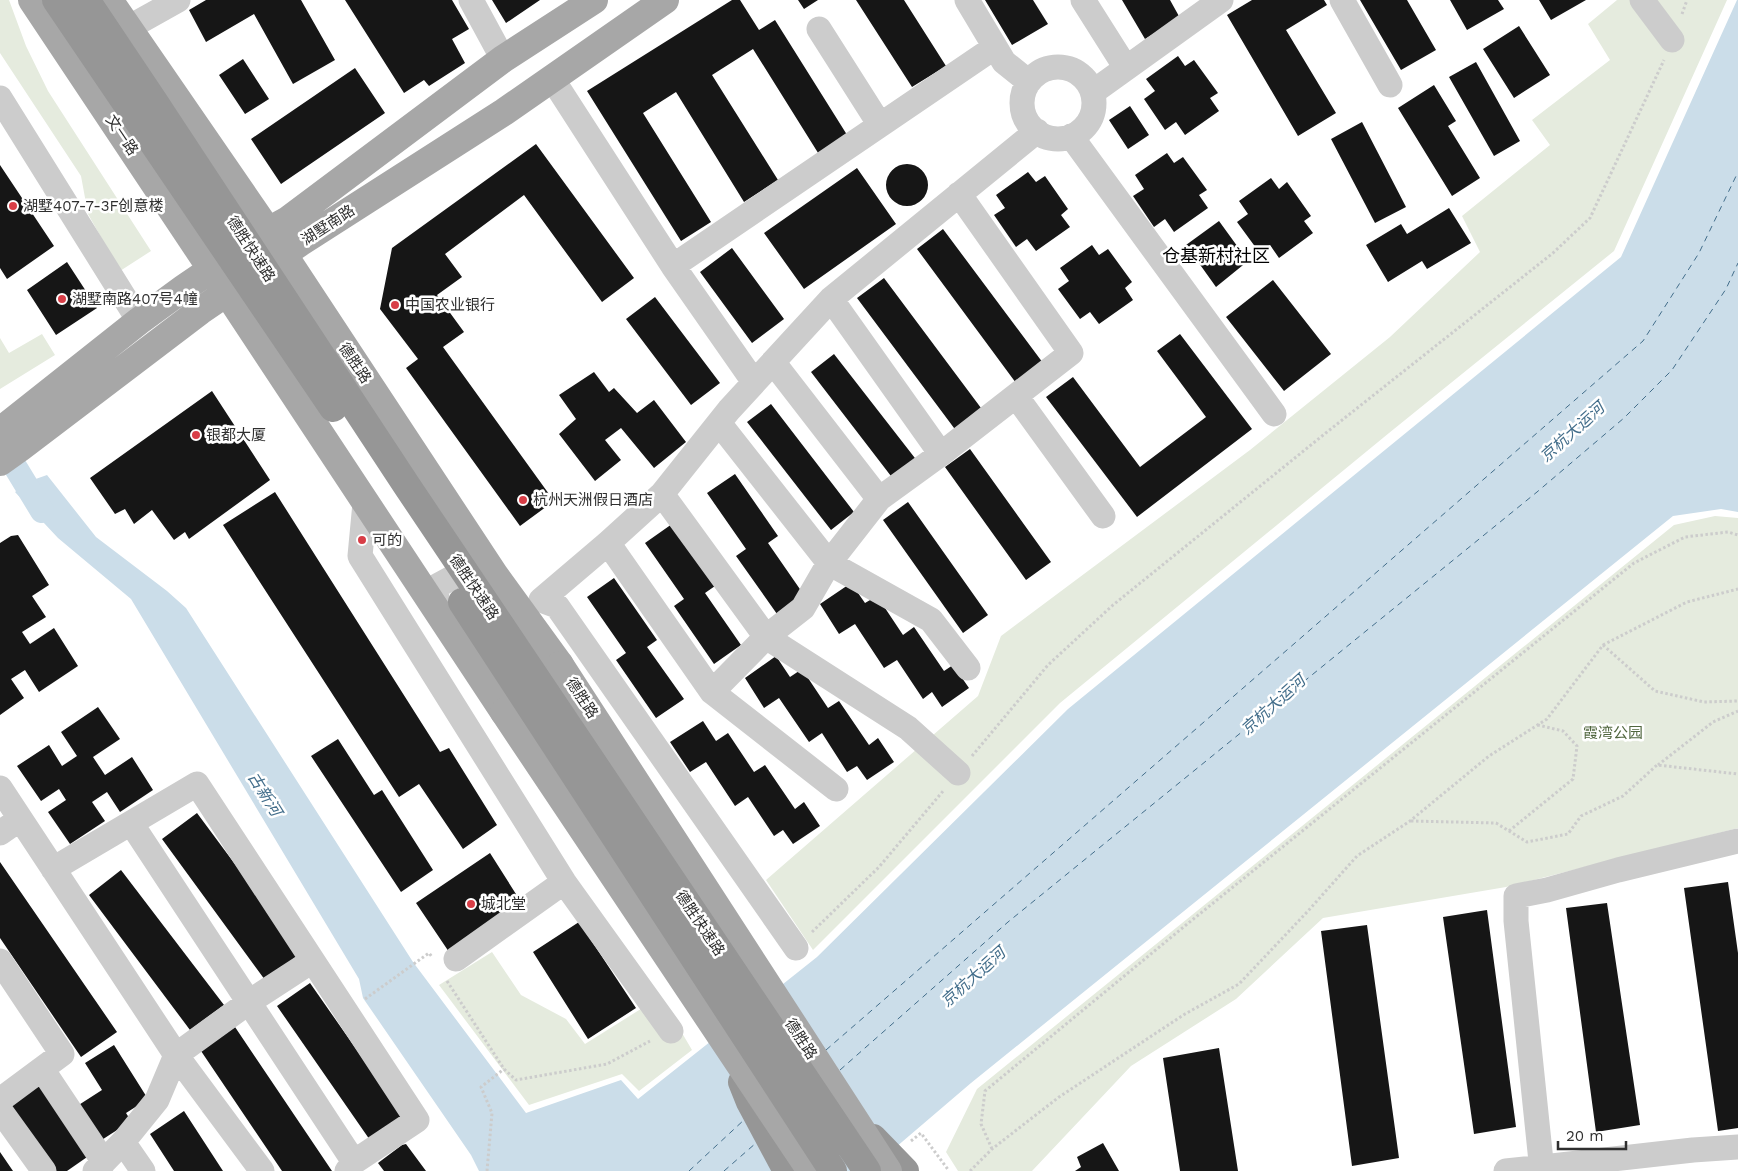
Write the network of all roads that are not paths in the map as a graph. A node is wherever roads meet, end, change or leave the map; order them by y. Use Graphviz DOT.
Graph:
graph roads {
  1 [pos="32,0"];
  2 [pos="56,0"];
  3 [pos="86,0"];
  4 [pos="109,0"];
  5 [pos="178,0"];
  6 [pos="471,0"];
  7 [pos="594,0"];
  8 [pos="665,0"];
  9 [pos="966,0"];
  10 [pos="1083,0"];
  11 [pos="1342,0"];
  12 [pos="1642,0"];
  13 [pos="1207,4"];
  14 [pos="128,28"];
  15 [pos="819,29"];
  16 [pos="1672,40"];
  17 [pos="995,47"];
  18 [pos="503,59"];
  19 [pos="1126,68"];
  20 [pos="553,80"];
  21 [pos="1029,82"];
  22 [pos="1390,85"];
  23 [pos="1093,92"];
  24 [pos="0,98"];
  25 [pos="880,125"];
  26 [pos="1037,131"];
  27 [pos="1071,136"];
  28 [pos="959,194"];
  29 [pos="268,230"];
  30 [pos="283,255"];
  31 [pos="673,266"];
  32 [pos="212,270"];
  33 [pos="227,294"];
  34 [pos="831,299"];
  35 [pos="139,321"];
  36 [pos="774,362"];
  37 [pos="754,382"];
  38 [pos="1016,396"];
  39 [pos="1274,414"];
  40 [pos="718,423"];
  41 [pos="7,441"];
  42 [pos="941,454"];
  43 [pos="662,494"];
  44 [pos="879,500"];
  45 [pos="365,503"];
  46 [pos="1104,516"];
  47 [pos="608,543"];
  48 [pos="829,563"];
  49 [pos="494,574"];
  50 [pos="436,610"];
  51 [pos="766,637"];
  52 [pos="968,668"];
  53 [pos="712,692"];
  54 [pos="958,773"];
  55 [pos="0,788"];
  56 [pos="836,789"];
  57 [pos="131,822"];
  58 [pos="10,826"];
  59 [pos="1738,841"];
  60 [pos="53,869"];
  61 [pos="564,882"];
  62 [pos="796,948"];
  63 [pos="312,960"];
  64 [pos="0,961"];
  65 [pos="445,966"];
  66 [pos="249,1002"];
  67 [pos="671,1031"];
  68 [pos="728,1048"];
  69 [pos="176,1055"];
  70 [pos="42,1069"];
  71 [pos="0,1100"];
  72 [pos="0,1110"];
  73 [pos="853,1118"];
  74 [pos="123,1142"];
  75 [pos="1738,1147"];
  76 [pos="906,1158"];
  77 [pos="99,1166"];
  78 [pos="350,1167"];
  79 [pos="1542,1169"];
  80 [pos="44,1171"];
  81 [pos="143,1171"];
  82 [pos="262,1171"];
  83 [pos="787,1171"];
  84 [pos="811,1171"];
  85 [pos="833,1171"];
  86 [pos="867,1171"];
  87 [pos="888,1171"];
  88 [pos="1506,1171"];
  1 -- 32 [label="main road, 文一路"];
  2 -- 85 [label="highway, 德胜快速路, bridge"];
  3 -- 86 [label="highway, 德胜快速路, bridge"];
  4 -- 14 [label="main road"];
  5 -- 14 [label="street"];
  6 -- 18 [label="street"];
  7 -- 18 [label="main road, 湖墅南路"];
  8 -- 20 [label="main road, 湖墅南路"];
  9 -- 17 [label="street"];
  10 -- 19 [label="street"];
  11 -- 22 [label="street"];
  12 -- 16 [label="street"];
  13 -- 19 [label="street"];
  14 -- 29 [label="main road"];
  15 -- 25 [label="street"];
  17 -- 21 [label="street"];
  17 -- 25 [label="street"];
  18 -- 29 [label="main road, 湖墅南路"];
  19 -- 23 [label="street"];
  20 -- 30 [label="main road, 湖墅南路"];
  20 -- 31 [label="street"];
  21 -- 23 [label="street"];
  21 -- 26 [label="street"];
  23 -- 27 [label="street"];
  24 -- 35 [label="street"];
  25 -- 31 [label="street"];
  26 -- 27 [label="street"];
  26 -- 28 [label="street"];
  27 -- 39 [label="street"];
  28 -- 34 [label="street"];
  28 -- 38 [label="street"];
  29 -- 30 [label="main road, 德胜路"];
  29 -- 32 [label="main road, 湖墅南路"];
  30 -- 33 [label="main road, 湖墅南路"];
  30 -- 49 [label="main road, 德胜路"];
  31 -- 37 [label="street"];
  32 -- 33 [label="main road"];
  32 -- 35 [label="main road, 湖墅南路"];
  33 -- 41 [label="main road, 湖墅南路"];
  33 -- 45 [label="main road"];
  34 -- 36 [label="street"];
  34 -- 42 [label="street"];
  35 -- 41 [label="main road, 湖墅南路"];
  36 -- 37 [label="street"];
  36 -- 44 [label="street"];
  37 -- 40 [label="street"];
  38 -- 42 [label="street"];
  38 -- 46 [label="street"];
  40 -- 43 [label="street"];
  40 -- 48 [label="street"];
  42 -- 44 [label="street"];
  43 -- 47 [label="street"];
  43 -- 51 [label="street"];
  44 -- 48 [label="street"];
  45 -- 50 [label="main road"];
  45 -- 61 [label="street"];
  47 -- 53 [label="street"];
  47 -- 62 [label="street"];
  48 -- 51 [label="street"];
  48 -- 52 [label="street"];
  49 -- 50 [label="street"];
  49 -- 73 [label="main road, 德胜路, bridge"];
  50 -- 68 [label="main road, bridge"];
  51 -- 53 [label="street"];
  51 -- 54 [label="street"];
  53 -- 56 [label="street"];
  55 -- 58 [label="street"];
  57 -- 60 [label="street"];
  57 -- 63 [label="street"];
  57 -- 66 [label="street"];
  58 -- 60 [label="street"];
  59 -- 79 [label="street"];
  60 -- 69 [label="street"];
  61 -- 65 [label="street"];
  61 -- 67 [label="street"];
  63 -- 66 [label="street"];
  63 -- 78 [label="street"];
  64 -- 70 [label="street"];
  66 -- 69 [label="street"];
  66 -- 78 [label="street"];
  68 -- 83 [label="highway, bridge"];
  68 -- 84 [label="main road, bridge"];
  69 -- 74 [label="street"];
  69 -- 82 [label="street"];
  70 -- 71 [label="street"];
  70 -- 77 [label="street"];
  72 -- 80 [label="street"];
  73 -- 76 [label="highway, bridge"];
  73 -- 87 [label="main road, 德胜路, bridge"];
  74 -- 77 [label="street"];
  74 -- 81 [label="street"];
  75 -- 79 [label="street"];
  79 -- 88 [label="street"];
}
